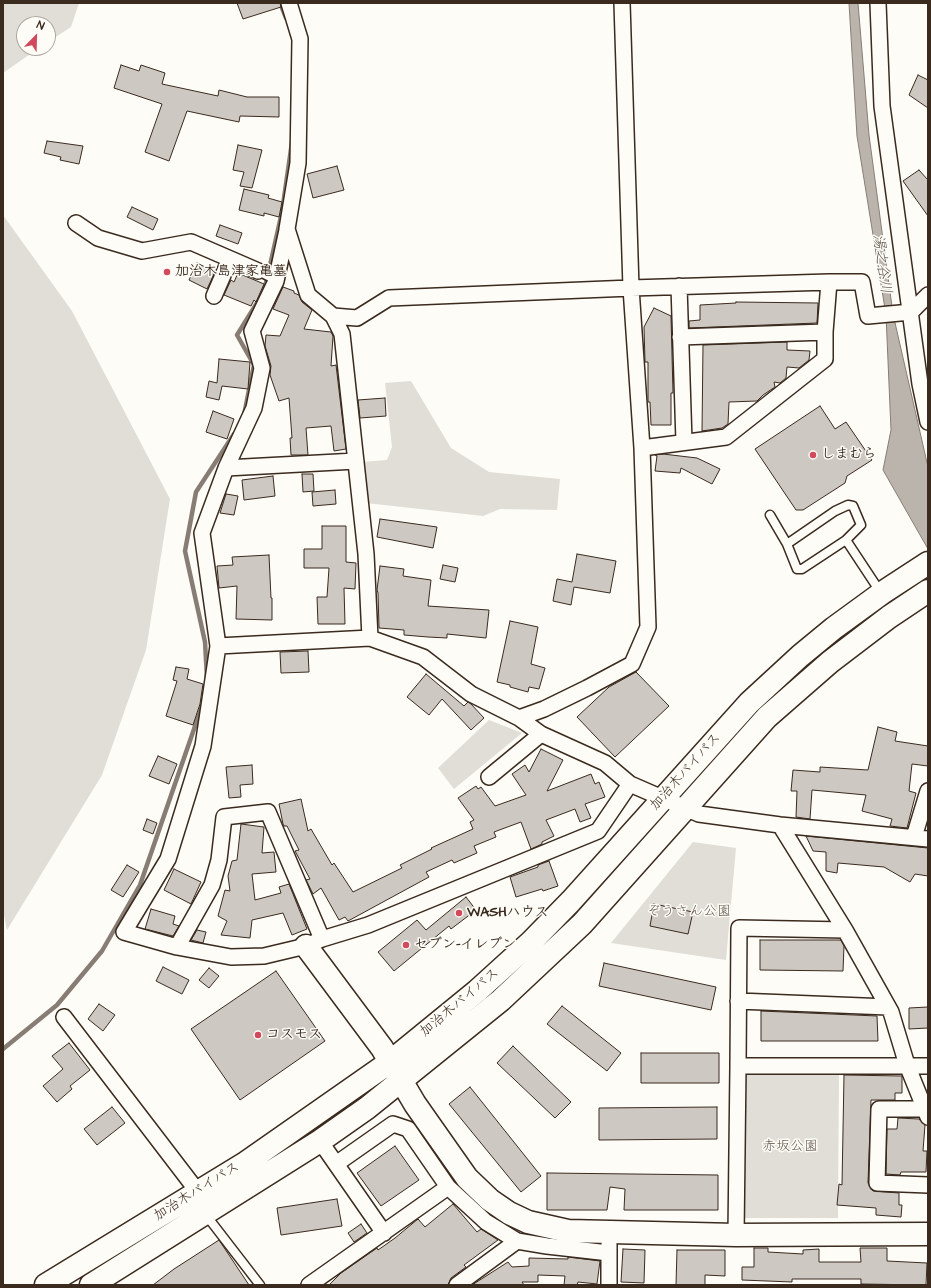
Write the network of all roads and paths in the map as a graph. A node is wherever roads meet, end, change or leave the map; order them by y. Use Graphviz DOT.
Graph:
graph roads {
  1 [pos="289,3"];
  2 [pos="622,3"];
  3 [pos="878,3"];
  4 [pos="76,223"];
  5 [pos="287,229"];
  6 [pos="230,259"];
  7 [pos="258,271"];
  8 [pos="274,279"];
  9 [pos="828,282"];
  10 [pos="679,286"];
  11 [pos="631,288"];
  12 [pos="928,294"];
  13 [pos="214,296"];
  14 [pos="911,312"];
  15 [pos="333,316"];
  16 [pos="825,332"];
  17 [pos="680,337"];
  18 [pos="928,422"];
  19 [pos="684,442"];
  20 [pos="642,448"];
  21 [pos="356,461"];
  22 [pos="226,468"];
  23 [pos="770,515"];
  24 [pos="846,540"];
  25 [pos="787,544"];
  26 [pos="924,566"];
  27 [pos="928,591"];
  28 [pos="882,593"];
  29 [pos="370,638"];
  30 [pos="218,646"];
  31 [pos="520,718"];
  32 [pos="541,734"];
  33 [pos="488,777"];
  34 [pos="630,784"];
  35 [pos="928,791"];
  36 [pos="663,798"];
  37 [pos="686,808"];
  38 [pos="780,825"];
  39 [pos="921,838"];
  40 [pos="845,930"];
  41 [pos="314,943"];
  42 [pos="177,946"];
  43 [pos="738,1001"];
  44 [pos="888,1007"];
  45 [pos="64,1017"];
  46 [pos="907,1065"];
  47 [pos="738,1066"];
  48 [pos="928,1066"];
  49 [pos="396,1071"];
  50 [pos="926,1113"];
  51 [pos="320,1141"];
  52 [pos="336,1164"];
  53 [pos="928,1186"];
  54 [pos="448,1188"];
  55 [pos="198,1192"];
  56 [pos="205,1214"];
  57 [pos="384,1233"];
  58 [pos="928,1234"];
  59 [pos="736,1235"];
  60 [pos="517,1240"];
  61 [pos="609,1242"];
  62 [pos="46,1285"];
  63 [pos="91,1285"];
  64 [pos="260,1285"];
  65 [pos="309,1285"];
  66 [pos="457,1285"];
  67 [pos="609,1285"];
  1 -- 5 [label="street"];
  2 -- 11 [label="street"];
  3 -- 14 [label="street"];
  4 -- 6 [label="street"];
  5 -- 8 [label="street"];
  5 -- 15 [label="street"];
  6 -- 7 [label="street"];
  6 -- 13 [label="street"];
  7 -- 8 [label="lane"];
  8 -- 22 [label="street"];
  9 -- 10 [label="street"];
  9 -- 14 [label="street"];
  9 -- 16 [label="street"];
  10 -- 11 [label="street"];
  10 -- 17 [label="street"];
  11 -- 15 [label="street"];
  11 -- 20 [label="street"];
  12 -- 14 [label="street"];
  14 -- 18 [label="street"];
  15 -- 21 [label="street"];
  16 -- 17 [label="street"];
  16 -- 19 [label="street"];
  17 -- 19 [label="street"];
  19 -- 20 [label="street"];
  20 -- 31 [label="street"];
  21 -- 22 [label="street"];
  21 -- 29 [label="street"];
  22 -- 30 [label="street"];
  23 -- 25 [label="lane"];
  24 -- 25 [label="lane"];
  24 -- 25 [label="lane"];
  24 -- 28 [label="lane"];
  26 -- 28 [label="main road, 加治木バイパス"];
  27 -- 37 [label="main road, 加治木バイパス"];
  28 -- 36 [label="main road, 加治木バイパス"];
  29 -- 30 [label="street"];
  29 -- 31 [label="street"];
  30 -- 42 [label="street"];
  31 -- 32 [label="street"];
  32 -- 33 [label="street"];
  32 -- 34 [label="street"];
  34 -- 36 [label="street"];
  34 -- 41 [label="street"];
  35 -- 39 [label="street"];
  36 -- 37 [label="street"];
  36 -- 49 [label="main road, 加治木バイパス"];
  37 -- 38 [label="street"];
  37 -- 49 [label="main road, 加治木バイパス"];
  38 -- 39 [label="street"];
  38 -- 40 [label="street"];
  40 -- 43 [label="street"];
  40 -- 44 [label="street"];
  41 -- 42 [label="street"];
  41 -- 42 [label="street"];
  41 -- 49 [label="main road"];
  43 -- 44 [label="street"];
  43 -- 47 [label="street"];
  44 -- 46 [label="street"];
  45 -- 55 [label="street"];
  46 -- 47 [label="street"];
  46 -- 48 [label="street"];
  46 -- 50 [label="street"];
  47 -- 59 [label="street"];
  49 -- 51 [label="main road, 加治木バイパス"];
  49 -- 55 [label="main road, 加治木バイパス"];
  49 -- 61 [label="main road"];
  50 -- 53 [label="street"];
  51 -- 52 [label="street"];
  51 -- 56 [label="main road, 加治木バイパス"];
  52 -- 54 [label="street"];
  52 -- 57 [label="street"];
  54 -- 57 [label="street"];
  54 -- 60 [label="street"];
  55 -- 62 [label="main road, 加治木バイパス"];
  56 -- 63 [label="main road, 加治木バイパス"];
  56 -- 64 [label="lane"];
  57 -- 65 [label="street"];
  58 -- 59 [label="main road"];
  59 -- 61 [label="main road"];
  60 -- 61 [label="street"];
  60 -- 66 [label="street"];
  61 -- 67 [label="street"];
}
